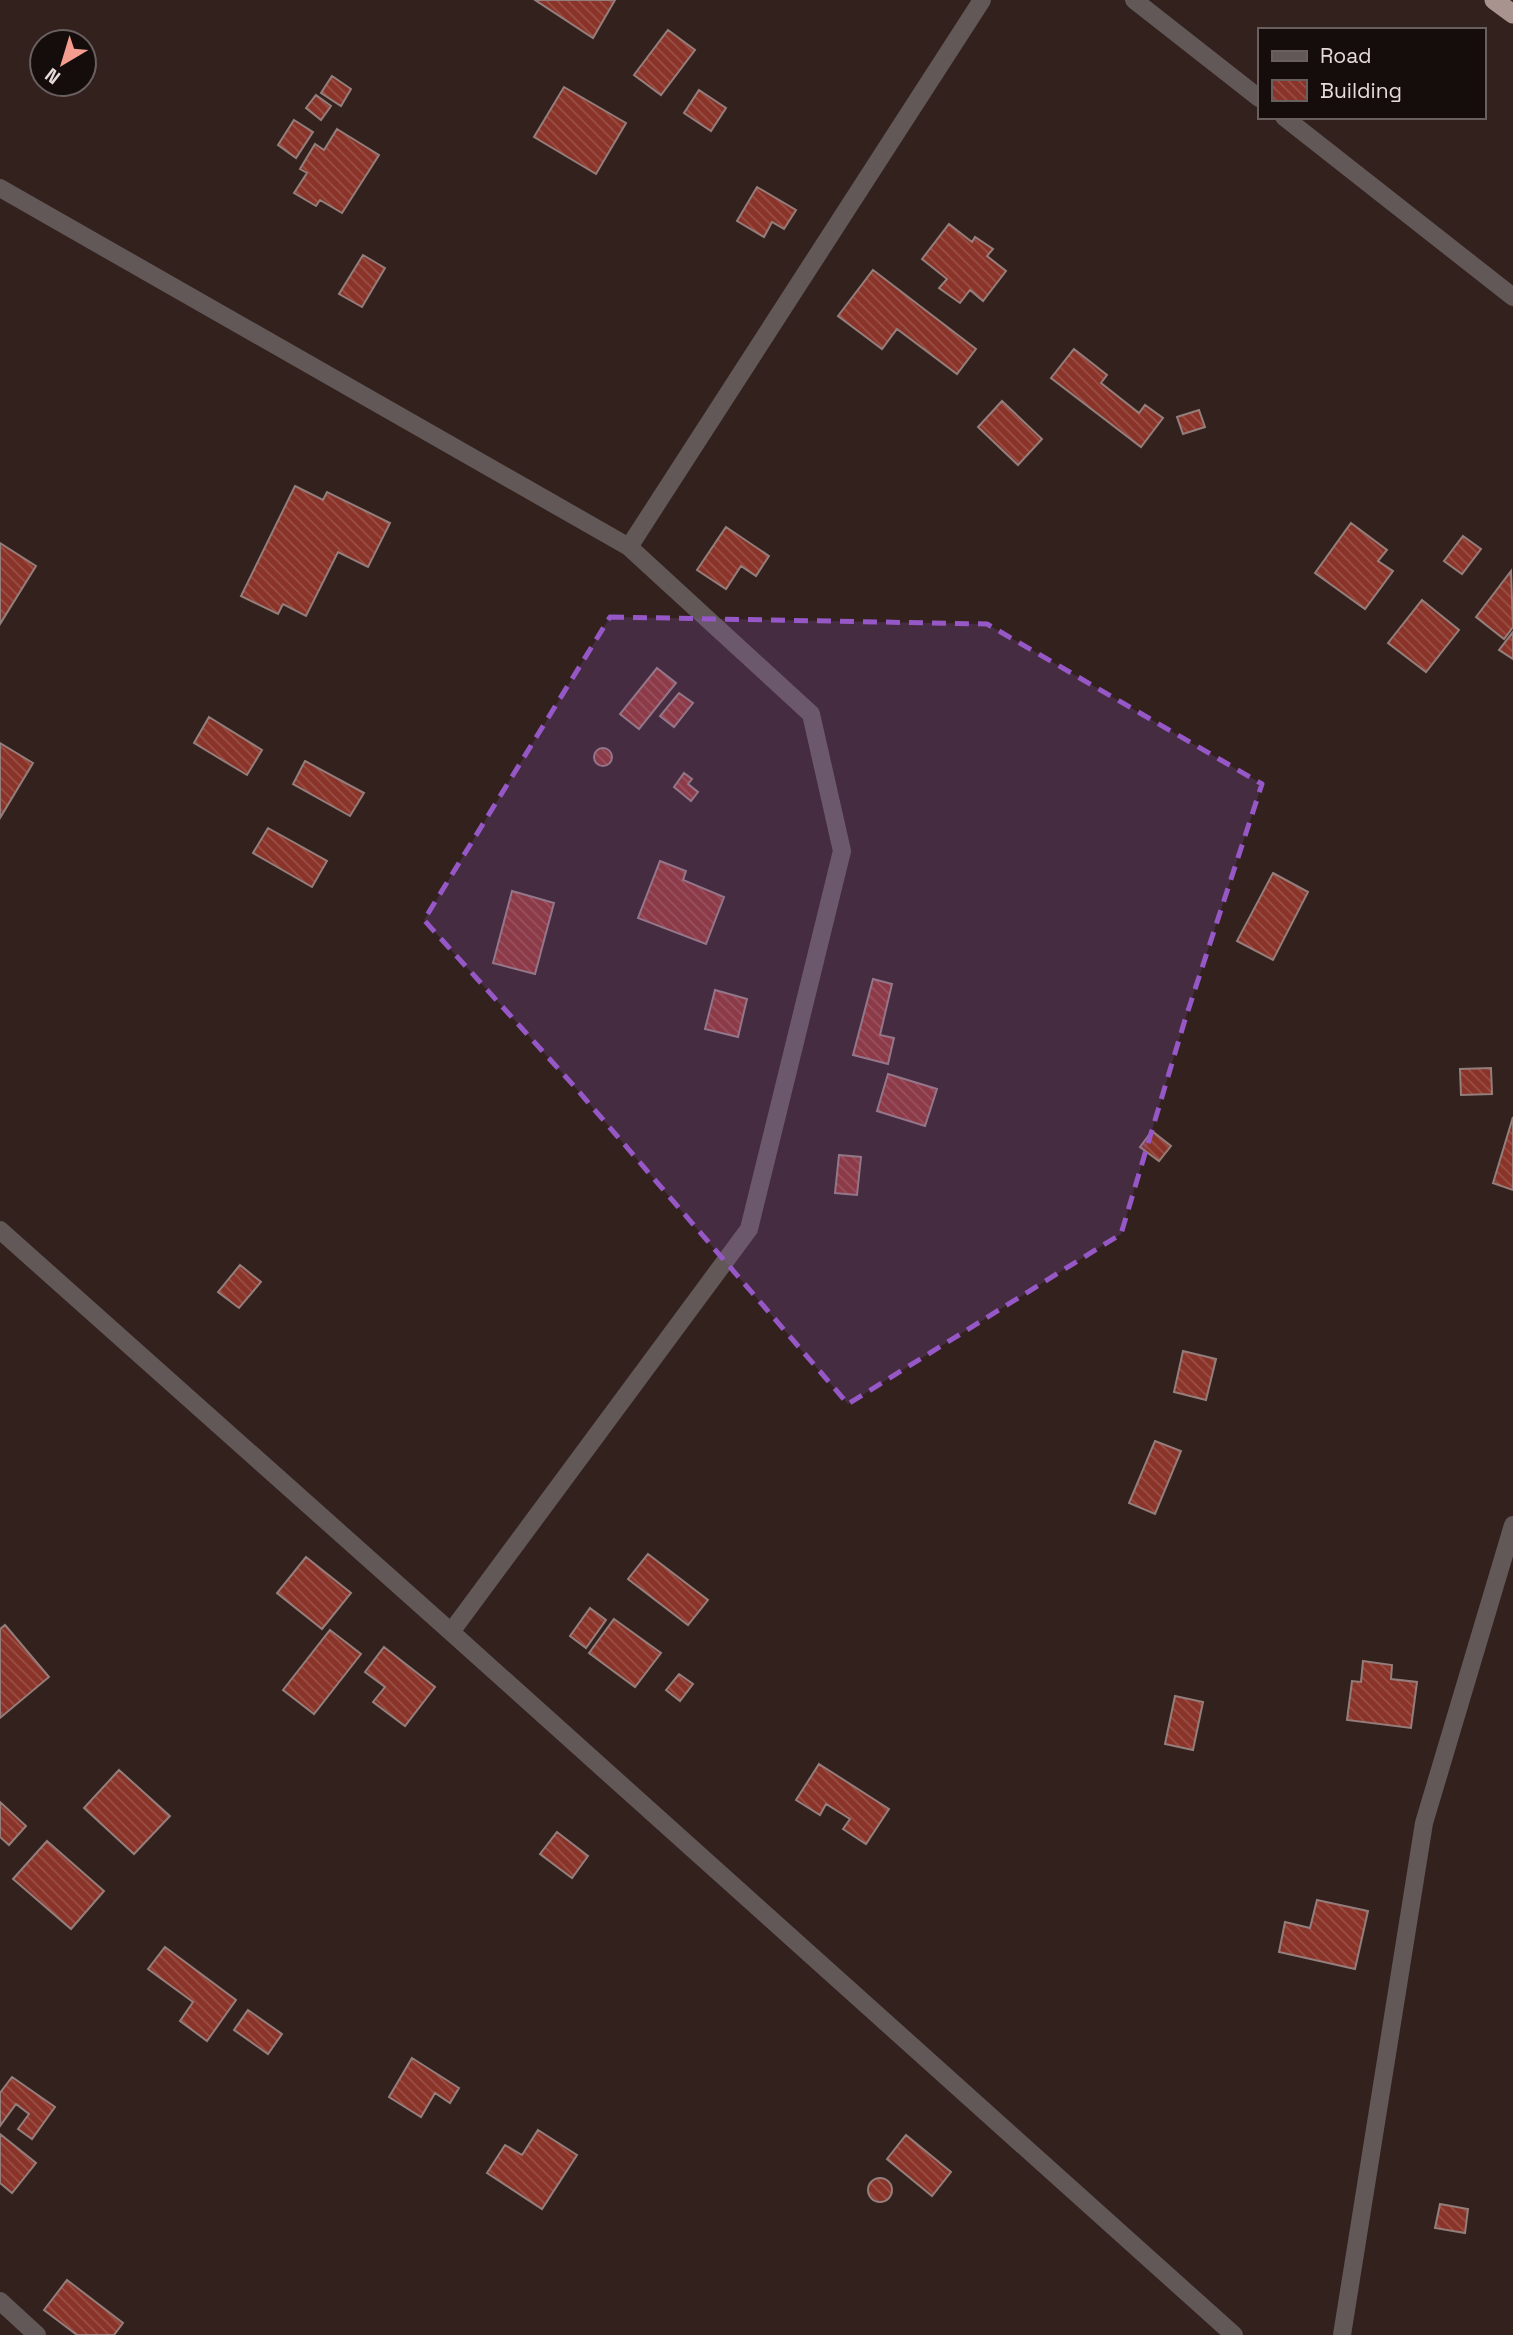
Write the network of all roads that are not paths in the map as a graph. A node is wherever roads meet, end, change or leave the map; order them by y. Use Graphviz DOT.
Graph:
graph roads {
  1 [pos="982,0"];
  2 [pos="1134,0"];
  3 [pos="1494,0"];
  4 [pos="1513,14"];
  5 [pos="1258,97"];
  6 [pos="1287,119"];
  7 [pos="0,188"];
  8 [pos="1513,297"];
  9 [pos="629,547"];
  10 [pos="0,1230"];
  11 [pos="1513,1525"];
  12 [pos="451,1632"];
  13 [pos="0,2301"];
  14 [pos="37,2335"];
  15 [pos="1234,2335"];
  16 [pos="1342,2335"];
  1 -- 9 [label="street"];
  2 -- 5 [label="street"];
  3 -- 4 [label="highway"];
  6 -- 8 [label="street"];
  7 -- 9 [label="street"];
  9 -- 12 [label="street"];
  10 -- 12 [label="street"];
  11 -- 16 [label="street"];
  12 -- 15 [label="street"];
  13 -- 14 [label="street"];
}
